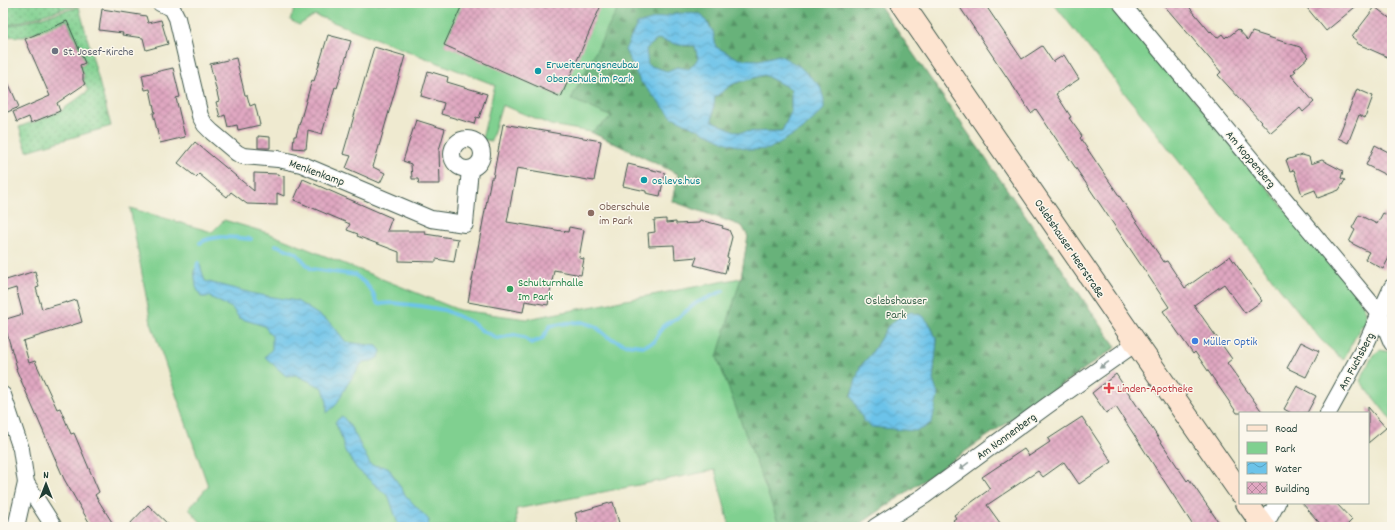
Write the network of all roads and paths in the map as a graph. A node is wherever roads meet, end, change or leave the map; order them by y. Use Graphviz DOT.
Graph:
graph roads {
  1 [pos="160,3"];
  2 [pos="902,3"];
  3 [pos="1121,3"];
  4 [pos="470,169"];
  5 [pos="1392,287"];
  6 [pos="1380,314"];
  7 [pos="1136,343"];
  8 [pos="1392,343"];
  9 [pos="3,395"];
  10 [pos="1329,412"];
  11 [pos="26,483"];
  12 [pos="1239,491"];
  13 [pos="1248,504"];
  14 [pos="1276,504"];
  15 [pos="16,527"];
  16 [pos="54,527"];
  17 [pos="875,527"];
  18 [pos="1264,527"];
  1 -- 4 [label="street, Menkenkamp"];
  2 -- 7 [label="main road, Oslebshauser Heerstraße"];
  3 -- 6 [label="street, Am Koppenberg"];
  5 -- 6 [label="street, Am Fuchsberg"];
  6 -- 8 [label="street, Am Koppenberg"];
  6 -- 10 [label="street, Am Fuchsberg"];
  7 -- 12 [label="main road, Oslebshauser Heerstraße"];
  7 -- 17 [label="street, Am Nonnenberg, one-way"];
  9 -- 11 [label="street"];
  11 -- 15 [label="street"];
  11 -- 16 [label="street"];
  13 -- 18 [label="main road"];
  14 -- 18 [label="street"];
}
